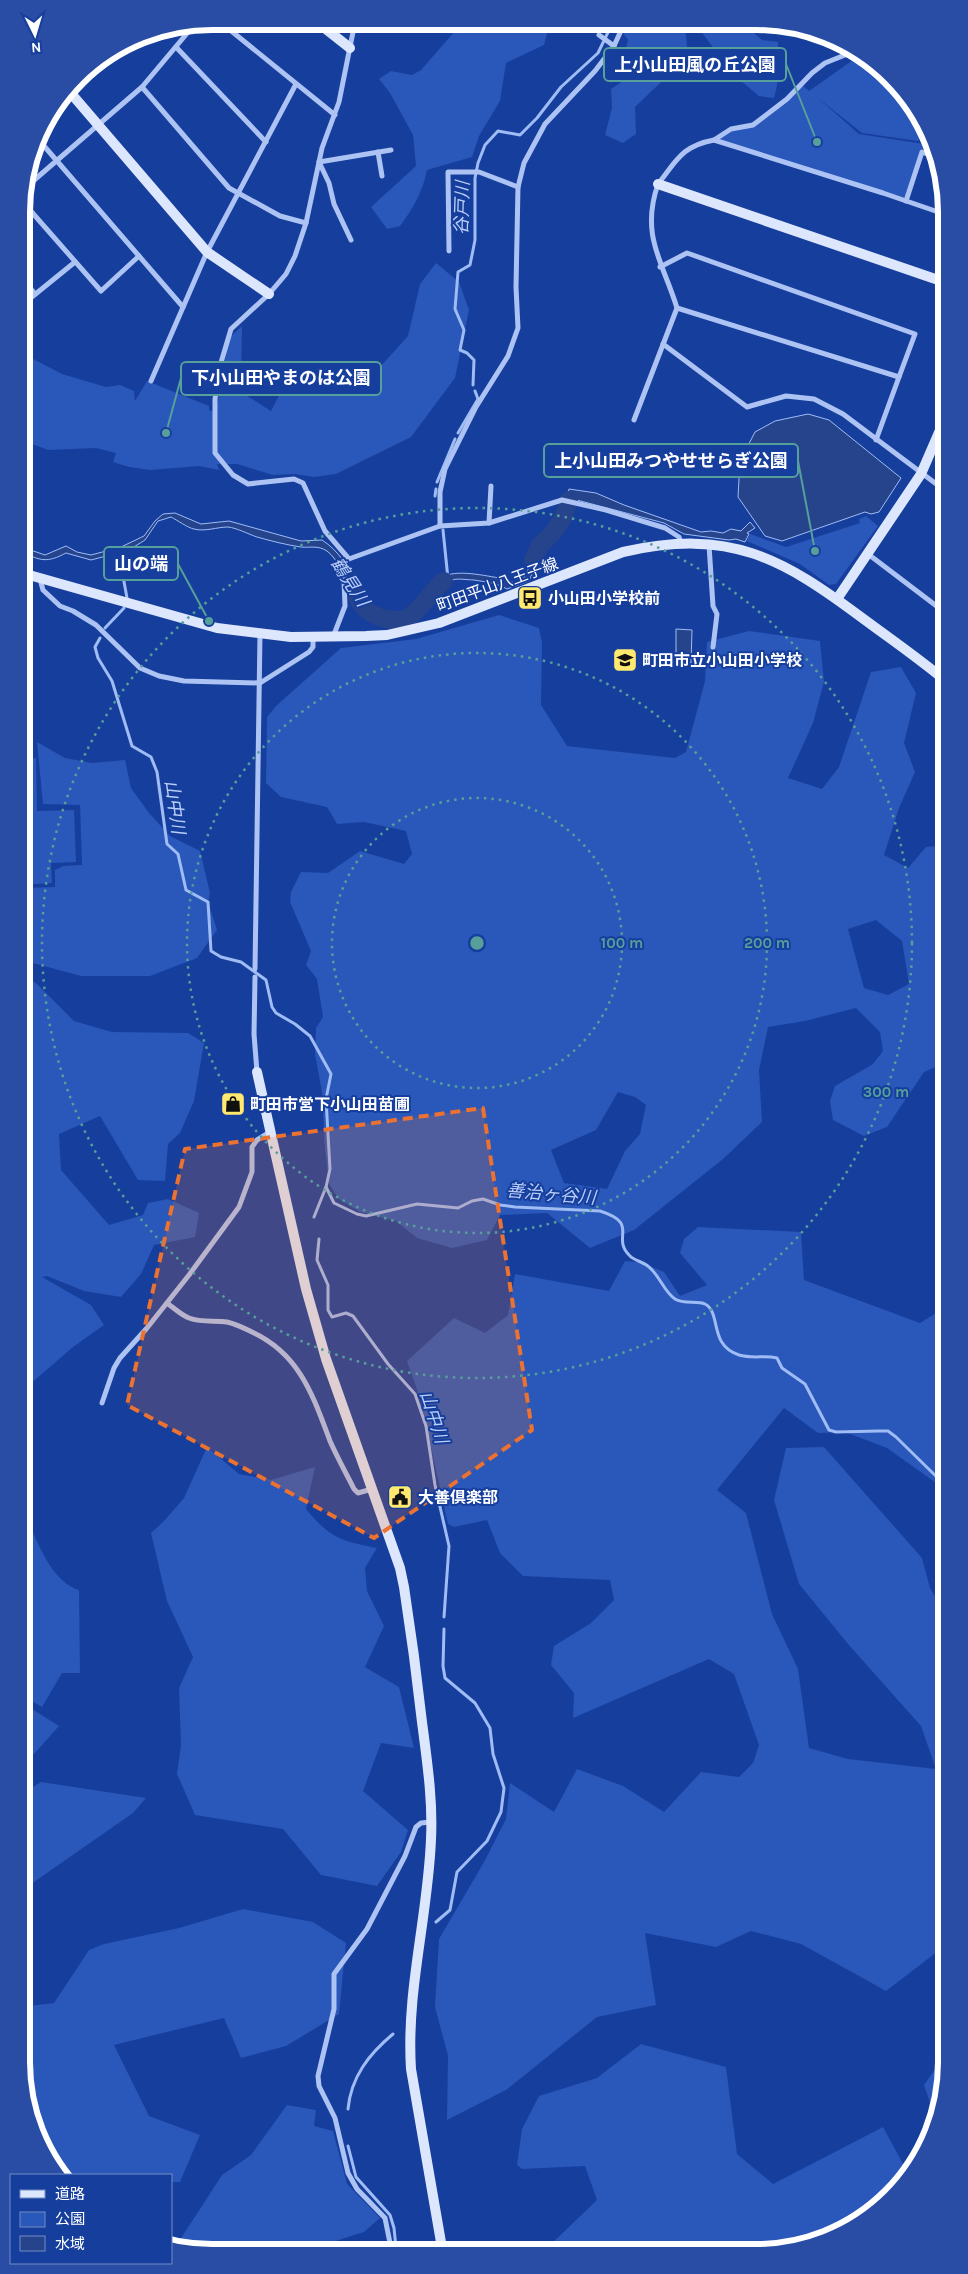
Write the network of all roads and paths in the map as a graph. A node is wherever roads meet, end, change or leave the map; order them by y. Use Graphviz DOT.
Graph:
graph roads {
  1 [pos="231,30"];
  2 [pos="327,30"];
  3 [pos="353,30"];
  4 [pos="620,30"];
  5 [pos="188,32"];
  6 [pos="599,35"];
  7 [pos="612,44"];
  8 [pos="176,47"];
  9 [pos="350,48"];
  10 [pos="847,54"];
  11 [pos="296,84"];
  12 [pos="142,87"];
  13 [pos="73,95"];
  14 [pos="335,115"];
  15 [pos="98,125"];
  16 [pos="714,140"];
  17 [pos="266,142"];
  18 [pos="43,145"];
  19 [pos="391,150"];
  20 [pos="378,152"];
  21 [pos="928,154"];
  22 [pos="56,161"];
  23 [pos="319,162"];
  24 [pos="382,176"];
  25 [pos="33,181"];
  26 [pos="658,184"];
  27 [pos="518,188"];
  28 [pos="237,194"];
  29 [pos="906,201"];
  30 [pos="30,210"];
  31 [pos="938,212"];
  32 [pos="306,223"];
  33 [pos="351,240"];
  34 [pos="449,251"];
  35 [pos="207,252"];
  36 [pos="139,256"];
  37 [pos="74,262"];
  38 [pos="660,267"];
  39 [pos="938,280"];
  40 [pos="30,288"];
  41 [pos="35,294"];
  42 [pos="269,294"];
  43 [pos="30,298"];
  44 [pos="183,307"];
  45 [pos="677,308"];
  46 [pos="663,344"];
  47 [pos="900,377"];
  48 [pos="151,381"];
  49 [pos="634,420"];
  50 [pos="938,436"];
  51 [pos="876,440"];
  52 [pos="922,474"];
  53 [pos="492,486"];
  54 [pos="938,486"];
  55 [pos="488,523"];
  56 [pos="440,526"];
  57 [pos="681,544"];
  58 [pos="709,545"];
  59 [pos="868,554"];
  60 [pos="348,559"];
  61 [pos="30,576"];
  62 [pos="40,579"];
  63 [pos="837,599"];
  64 [pos="938,607"];
  65 [pos="260,634"];
  66 [pos="333,637"];
  67 [pos="313,638"];
  68 [pos="713,647"];
  69 [pos="938,673"];
  70 [pos="260,683"];
  71 [pos="255,969"];
  72 [pos="255,978"];
  73 [pos="257,1072"];
  74 [pos="270,1132"];
  75 [pos="167,1303"];
  76 [pos="102,1403"];
  77 [pos="372,1489"];
  78 [pos="431,1822"];
  79 [pos="390,2244"];
  80 [pos="441,2244"];
  1 -- 11 [label="street"];
  2 -- 9 [label="street"];
  3 -- 9 [label="street"];
  4 -- 7 [label="street"];
  5 -- 8 [label="street"];
  6 -- 7 [label="street"];
  7 -- 27 [label="street"];
  8 -- 12 [label="street"];
  8 -- 17 [label="street"];
  9 -- 14 [label="street"];
  10 -- 16 [label="street"];
  11 -- 14 [label="street"];
  11 -- 17 [label="street"];
  12 -- 15 [label="street"];
  12 -- 28 [label="street"];
  13 -- 15 [label="street"];
  14 -- 23 [label="street"];
  15 -- 22 [label="street"];
  15 -- 35 [label="street"];
  16 -- 26 [label="street"];
  16 -- 29 [label="street"];
  17 -- 28 [label="street"];
  18 -- 22 [label="street"];
  19 -- 20 [label="street"];
  20 -- 23 [label="street"];
  20 -- 24 [label="street"];
  21 -- 29 [label="street"];
  22 -- 25 [label="street"];
  22 -- 36 [label="street"];
  23 -- 32 [label="street"];
  23 -- 33 [label="street"];
  26 -- 38 [label="street"];
  26 -- 39 [label="street"];
  27 -- 34 [label="street"];
  27 -- 56 [label="street"];
  28 -- 32 [label="street"];
  28 -- 35 [label="street"];
  29 -- 31 [label="street"];
  30 -- 37 [label="street"];
  32 -- 42 [label="street"];
  35 -- 42 [label="street"];
  35 -- 44 [label="street"];
  36 -- 37 [label="street"];
  36 -- 44 [label="street"];
  37 -- 41 [label="street"];
  38 -- 45 [label="street"];
  38 -- 47 [label="street"];
  40 -- 41 [label="street"];
  41 -- 43 [label="street"];
  42 -- 60 [label="street"];
  44 -- 48 [label="street"];
  45 -- 46 [label="street"];
  45 -- 47 [label="street"];
  46 -- 49 [label="street"];
  46 -- 51 [label="street"];
  47 -- 51 [label="street"];
  50 -- 52 [label="street"];
  51 -- 52 [label="street"];
  52 -- 54 [label="street"];
  52 -- 59 [label="street"];
  53 -- 55 [label="street"];
  55 -- 56 [label="street"];
  55 -- 57 [label="street"];
  56 -- 60 [label="street"];
  57 -- 58 [label="street, 町田平山八王子線"];
  57 -- 66 [label="street, 町田平山八王子線"];
  58 -- 63 [label="street, 町田平山八王子線"];
  58 -- 68 [label="street"];
  59 -- 63 [label="street"];
  59 -- 64 [label="street"];
  60 -- 66 [label="street"];
  61 -- 62 [label="street, 町田平山八王子線"];
  62 -- 65 [label="street, 町田平山八王子線"];
  62 -- 70 [label="street"];
  63 -- 69 [label="street, 町田平山八王子線"];
  65 -- 67 [label="street, 町田平山八王子線"];
  65 -- 70 [label="street"];
  66 -- 67 [label="street, 町田平山八王子線"];
  67 -- 70 [label="street"];
  70 -- 71 [label="street"];
  72 -- 73 [label="street"];
  73 -- 74 [label="street"];
  74 -- 75 [label="street"];
  74 -- 77 [label="street"];
  75 -- 76 [label="street"];
  75 -- 77 [label="street"];
  77 -- 78 [label="street"];
  78 -- 79 [label="street"];
  78 -- 80 [label="street"];
}
